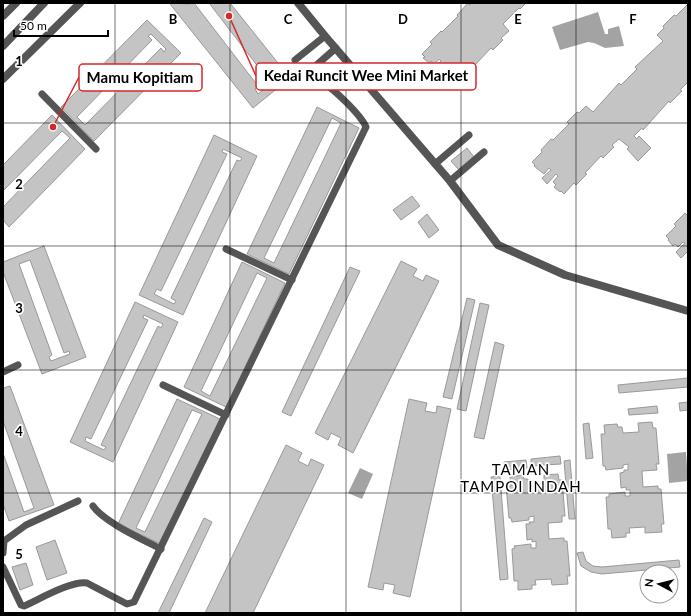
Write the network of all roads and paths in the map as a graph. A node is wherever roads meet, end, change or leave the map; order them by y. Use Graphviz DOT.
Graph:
graph roads {
  1 [pos="16,3"];
  2 [pos="44,3"];
  3 [pos="80,3"];
  4 [pos="298,3"];
  5 [pos="3,16"];
  6 [pos="325,36"];
  7 [pos="3,46"];
  8 [pos="336,48"];
  9 [pos="295,60"];
  10 [pos="3,79"];
  11 [pos="42,94"];
  12 [pos="469,135"];
  13 [pos="96,149"];
  14 [pos="484,152"];
  15 [pos="435,164"];
  16 [pos="450,181"];
  17 [pos="226,249"];
  18 [pos="292,280"];
  19 [pos="688,311"];
  20 [pos="18,366"];
  21 [pos="3,372"];
  22 [pos="163,385"];
  23 [pos="226,415"];
  24 [pos="78,501"];
  25 [pos="93,506"];
  26 [pos="4,539"];
  27 [pos="160,549"];
  28 [pos="3,553"];
  29 [pos="3,567"];
  1 -- 5 [label="street"];
  2 -- 7 [label="street"];
  3 -- 10 [label="street"];
  4 -- 6 [label="street"];
  6 -- 8 [label="street"];
  6 -- 9 [label="lane"];
  8 -- 15 [label="street"];
  8 -- 18 [label="lane"];
  11 -- 13 [label="lane"];
  12 -- 15 [label="lane"];
  14 -- 16 [label="lane"];
  15 -- 16 [label="street"];
  16 -- 19 [label="street"];
  17 -- 18 [label="lane"];
  18 -- 23 [label="lane"];
  20 -- 21 [label="lane"];
  22 -- 23 [label="lane"];
  23 -- 27 [label="lane"];
  24 -- 26 [label="lane"];
  25 -- 27 [label="lane"];
  26 -- 28 [label="lane"];
  27 -- 29 [label="lane"];
}
